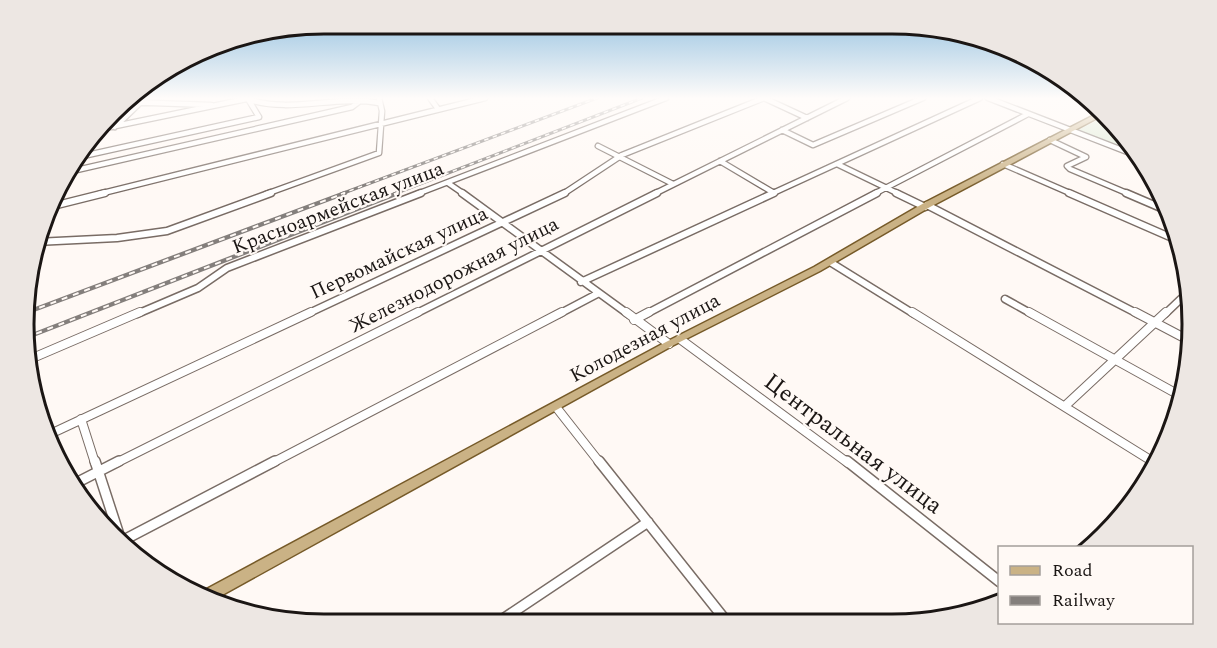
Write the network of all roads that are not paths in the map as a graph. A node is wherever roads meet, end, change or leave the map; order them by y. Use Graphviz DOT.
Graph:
graph roads {
  1 [pos="208,128"];
  2 [pos="259,128"];
  3 [pos="357,128"];
  4 [pos="381,128"];
  5 [pos="588,128"];
  6 [pos="690,128"];
  7 [pos="786,128"];
  8 [pos="852,128"];
  9 [pos="914,128"];
  10 [pos="1001,128"];
  11 [pos="1064,128"];
  12 [pos="1072,128"];
  13 [pos="782,130"];
  14 [pos="1069,130"];
  15 [pos="1050,140"];
  16 [pos="598,146"];
  17 [pos="1125,151"];
  18 [pos="89,155"];
  19 [pos="620,157"];
  20 [pos="720,161"];
  21 [pos="837,164"];
  22 [pos="1003,164"];
  23 [pos="79,169"];
  24 [pos="448,183"];
  25 [pos="673,184"];
  26 [pos="888,189"];
  27 [pos="774,193"];
  28 [pos="61,204"];
  29 [pos="926,206"];
  30 [pos="1157,207"];
  31 [pos="503,223"];
  32 [pos="1169,237"];
  33 [pos="47,241"];
  34 [pos="539,251"];
  35 [pos="830,262"];
  36 [pos="581,282"];
  37 [pos="597,294"];
  38 [pos="1181,298"];
  39 [pos="1005,299"];
  40 [pos="634,320"];
  41 [pos="1154,322"];
  42 [pos="1182,337"];
  43 [pos="680,339"];
  44 [pos="669,344"];
  45 [pos="36,356"];
  46 [pos="1114,359"];
  47 [pos="1174,392"];
  48 [pos="1065,406"];
  49 [pos="556,407"];
  50 [pos="81,419"];
  51 [pos="56,431"];
  52 [pos="1149,459"];
  53 [pos="100,471"];
  54 [pos="80,481"];
  55 [pos="648,522"];
  56 [pos="116,526"];
  57 [pos="129,538"];
  58 [pos="998,581"];
  59 [pos="215,592"];
  60 [pos="510,614"];
  61 [pos="721,614"];
  1 -- 18 [label="street"];
  2 -- 23 [label="street"];
  3 -- 28 [label="street"];
  4 -- 33 [label="street"];
  5 -- 24 [label="street, Красноармейская улица"];
  6 -- 19 [label="street, Первомайская улица"];
  7 -- 13 [label="street, Железнодорожная улица"];
  8 -- 13 [label="street"];
  9 -- 21 [label="street"];
  10 -- 26 [label="street"];
  11 -- 14 [label="street"];
  12 -- 14 [label="main road, Колодезная улица"];
  13 -- 20 [label="street, Железнодорожная улица"];
  14 -- 15 [label="main road, Колодезная улица"];
  14 -- 17 [label="street"];
  15 -- 22 [label="main road, Колодезная улица"];
  15 -- 30 [label="street"];
  16 -- 19 [label="street"];
  19 -- 25 [label="street"];
  19 -- 31 [label="street, Первомайская улица"];
  20 -- 25 [label="street, Железнодорожная улица"];
  20 -- 27 [label="street"];
  21 -- 26 [label="street"];
  21 -- 27 [label="street"];
  22 -- 29 [label="main road, Колодезная улица"];
  22 -- 32 [label="street"];
  24 -- 31 [label="street"];
  24 -- 45 [label="street, Красноармейская улица"];
  25 -- 34 [label="street, Железнодорожная улица"];
  26 -- 29 [label="street"];
  26 -- 40 [label="street"];
  27 -- 36 [label="street"];
  29 -- 35 [label="main road, Колодезная улица"];
  29 -- 41 [label="street"];
  31 -- 34 [label="street"];
  31 -- 50 [label="street, Первомайская улица"];
  34 -- 36 [label="street"];
  34 -- 53 [label="street, Железнодорожная улица"];
  35 -- 43 [label="main road, Колодезная улица"];
  35 -- 48 [label="street"];
  36 -- 37 [label="street"];
  37 -- 40 [label="street"];
  37 -- 57 [label="street"];
  38 -- 41 [label="street"];
  39 -- 46 [label="street"];
  40 -- 44 [label="street"];
  41 -- 42 [label="street"];
  41 -- 46 [label="street"];
  43 -- 44 [label="main road, Колодезная улица"];
  43 -- 58 [label="street, Центральная улица"];
  44 -- 49 [label="main road, Колодезная улица"];
  46 -- 47 [label="street"];
  46 -- 48 [label="street"];
  48 -- 52 [label="street"];
  49 -- 55 [label="street"];
  49 -- 59 [label="main road, Колодезная улица"];
  50 -- 51 [label="street, Первомайская улица"];
  50 -- 53 [label="street"];
  53 -- 54 [label="street, Железнодорожная улица"];
  53 -- 56 [label="street"];
  55 -- 60 [label="street"];
  55 -- 61 [label="street"];
}
